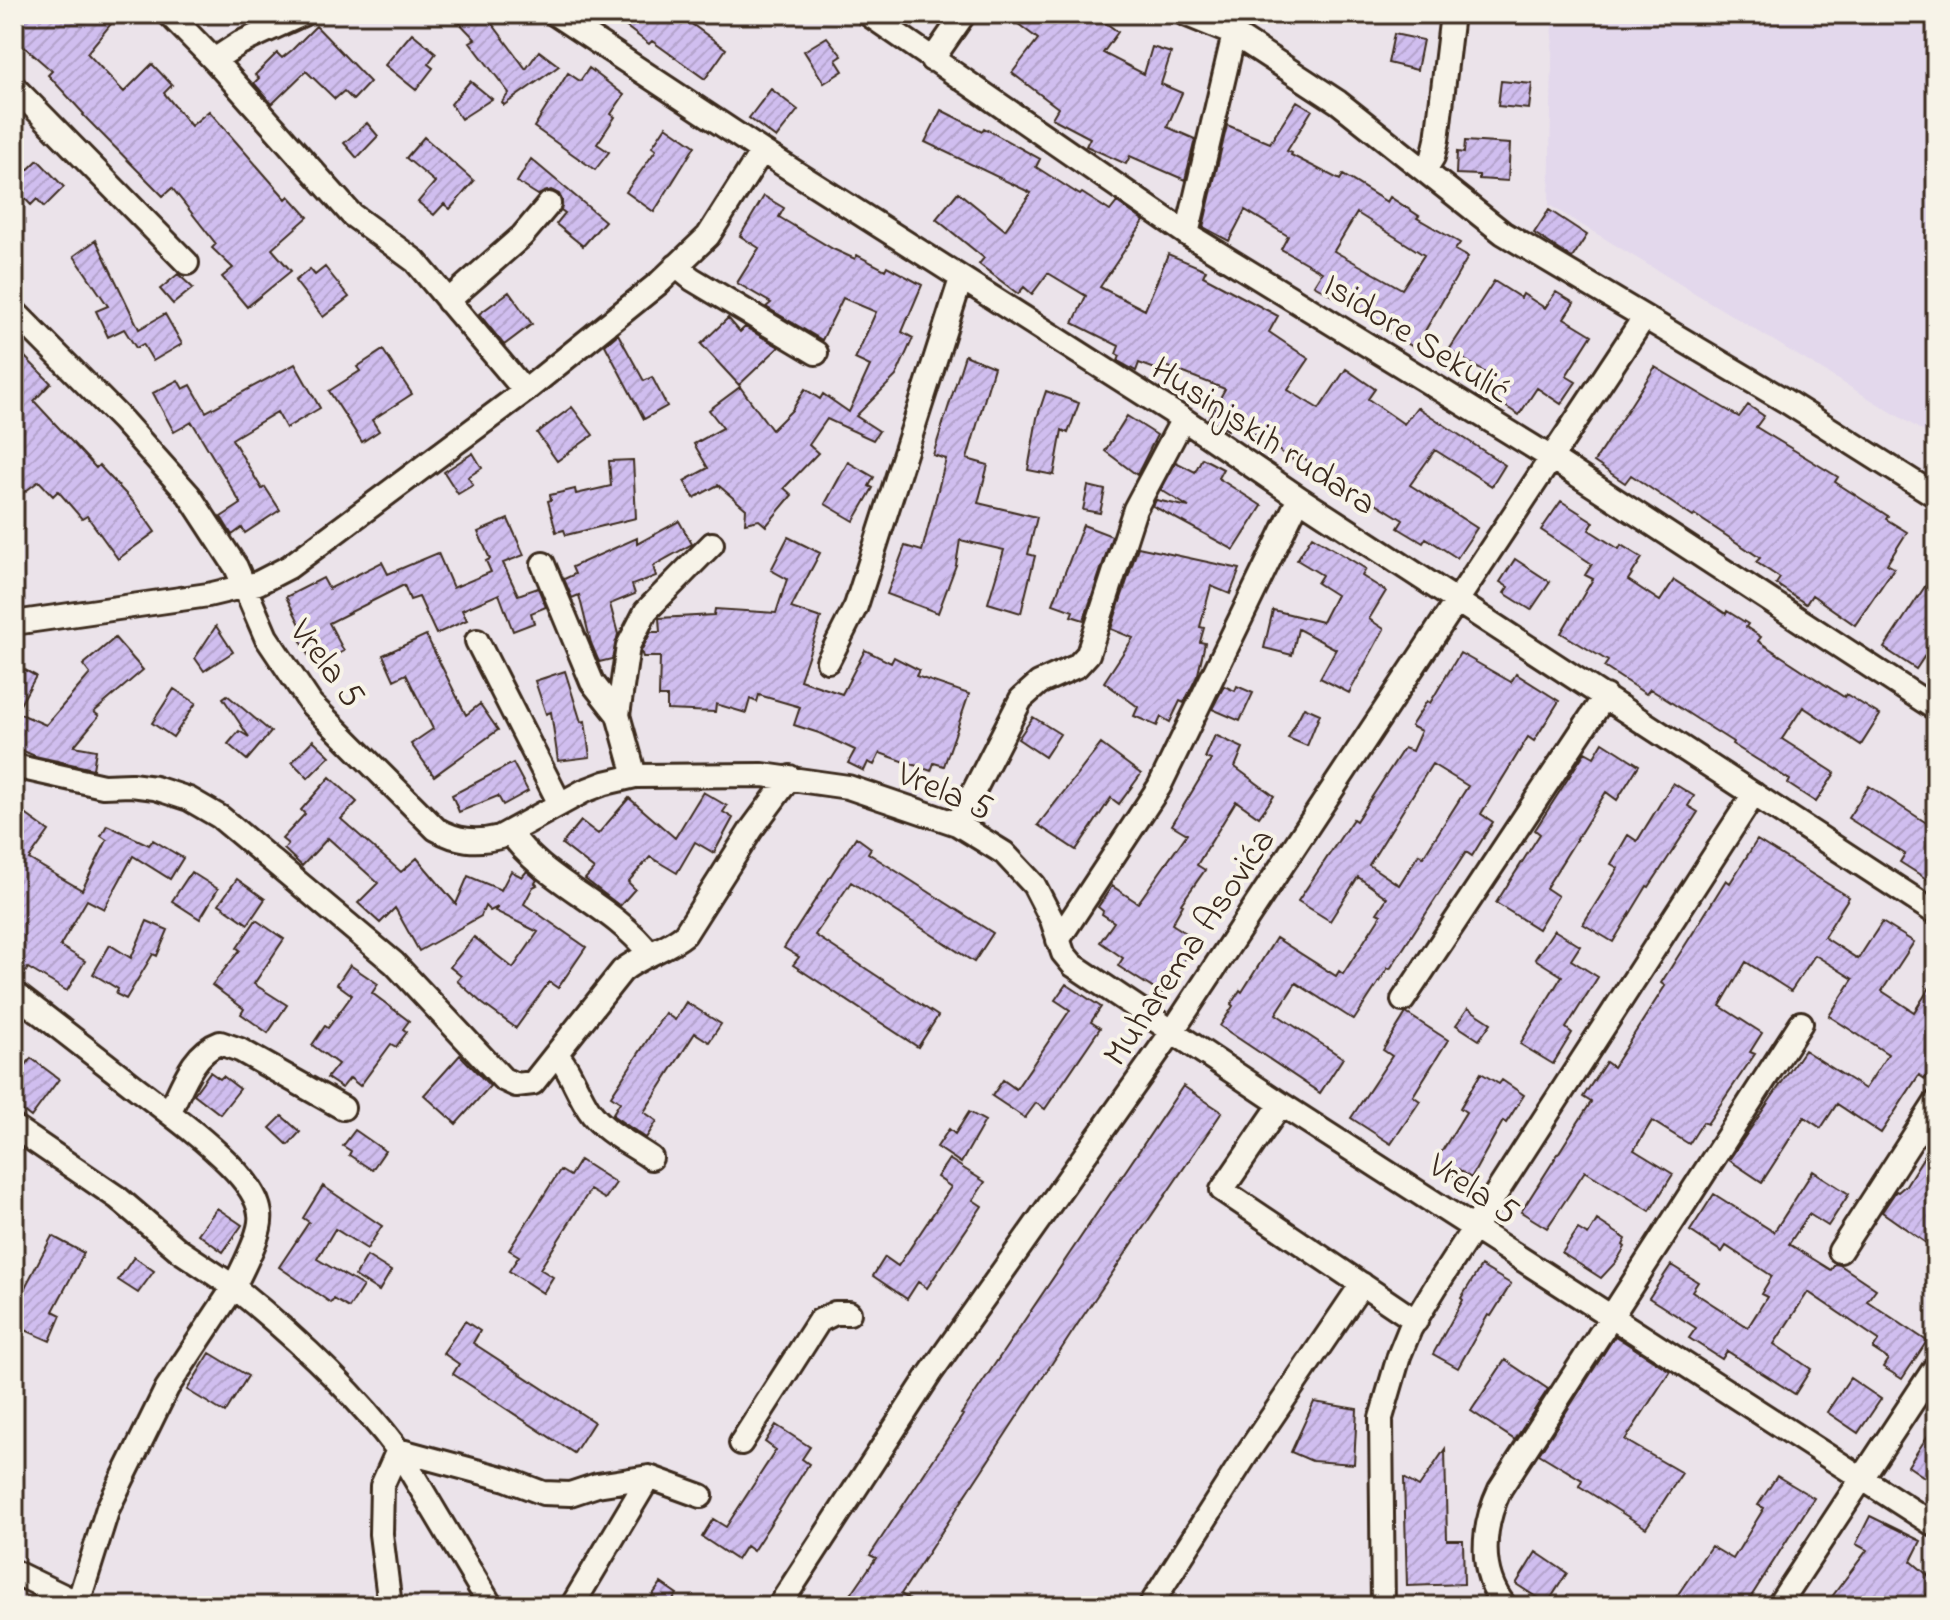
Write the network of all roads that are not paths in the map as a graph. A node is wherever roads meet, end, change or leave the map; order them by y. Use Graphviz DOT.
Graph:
graph roads {
  1 [pos="169,14"];
  2 [pos="303,14"];
  3 [pos="555,14"];
  4 [pos="868,14"];
  5 [pos="964,14"];
  6 [pos="1185,14"];
  7 [pos="1452,14"];
  8 [pos="1234,34"];
  9 [pos="214,60"];
  10 [pos="932,60"];
  11 [pos="14,87"];
  12 [pos="762,151"];
  13 [pos="1425,170"];
  14 [pos="549,204"];
  15 [pos="1187,234"];
  16 [pos="187,263"];
  17 [pos="676,266"];
  18 [pos="961,279"];
  19 [pos="448,301"];
  20 [pos="14,311"];
  21 [pos="1643,319"];
  22 [pos="816,353"];
  23 [pos="525,391"];
  24 [pos="1183,419"];
  25 [pos="1553,459"];
  26 [pos="1936,496"];
  27 [pos="1299,498"];
  28 [pos="712,544"];
  29 [pos="543,564"];
  30 [pos="244,587"];
  31 [pos="1459,600"];
  32 [pos="14,623"];
  33 [pos="477,641"];
  34 [pos="828,661"];
  35 [pos="1605,696"];
  36 [pos="1936,709"];
  37 [pos="618,715"];
  38 [pos="14,766"];
  39 [pos="635,776"];
  40 [pos="790,777"];
  41 [pos="1754,794"];
  42 [pos="560,804"];
  43 [pos="957,824"];
  44 [pos="510,832"];
  45 [pos="1936,913"];
  46 [pos="1058,940"];
  47 [pos="649,953"];
  48 [pos="14,993"];
  49 [pos="1403,1000"];
  50 [pos="1801,1023"];
  51 [pos="1172,1032"];
  52 [pos="556,1054"];
  53 [pos="1936,1102"];
  54 [pos="1281,1104"];
  55 [pos="343,1108"];
  56 [pos="169,1113"];
  57 [pos="14,1127"];
  58 [pos="651,1158"];
  59 [pos="1475,1228"];
  60 [pos="1840,1251"];
  61 [pos="1362,1284"];
  62 [pos="234,1287"];
  63 [pos="849,1313"];
  64 [pos="1610,1316"];
  65 [pos="1416,1321"];
  66 [pos="1936,1366"];
  67 [pos="741,1443"];
  68 [pos="398,1450"];
  69 [pos="649,1477"];
  70 [pos="1862,1478"];
  71 [pos="701,1496"];
  72 [pos="1936,1526"];
  73 [pos="14,1572"];
  74 [pos="81,1604"];
  75 [pos="1504,1605"];
  76 [pos="390,1606"];
  77 [pos="491,1606"];
  78 [pos="572,1606"];
  79 [pos="779,1606"];
  80 [pos="1150,1606"];
  81 [pos="1383,1606"];
  82 [pos="1778,1606"];
  1 -- 9 [label="street"];
  2 -- 9 [label="street"];
  3 -- 12 [label="street, Husinjskih rudara"];
  4 -- 10 [label="street, Isidore Sekulić"];
  5 -- 10 [label="street"];
  6 -- 8 [label="street"];
  7 -- 13 [label="street"];
  8 -- 13 [label="street"];
  8 -- 15 [label="street"];
  9 -- 19 [label="street"];
  10 -- 15 [label="street, Isidore Sekulić"];
  11 -- 16 [label="street"];
  12 -- 17 [label="street"];
  12 -- 18 [label="street, Husinjskih rudara"];
  13 -- 21 [label="street"];
  14 -- 19 [label="street"];
  15 -- 25 [label="street, Isidore Sekulić"];
  17 -- 22 [label="street"];
  17 -- 23 [label="street"];
  18 -- 24 [label="street, Husinjskih rudara"];
  18 -- 34 [label="street"];
  19 -- 23 [label="street"];
  20 -- 30 [label="street, Vrela 5"];
  21 -- 25 [label="street, Muharema Asovića"];
  21 -- 26 [label="street"];
  23 -- 30 [label="street"];
  24 -- 27 [label="street, Husinjskih rudara"];
  24 -- 43 [label="street"];
  25 -- 31 [label="street, Muharema Asovića"];
  25 -- 36 [label="street, Isidore Sekulić"];
  27 -- 31 [label="street, Husinjskih rudara"];
  27 -- 46 [label="street"];
  28 -- 37 [label="street"];
  29 -- 37 [label="street"];
  30 -- 32 [label="street"];
  30 -- 44 [label="street, Vrela 5"];
  31 -- 35 [label="street, Husinjskih rudara"];
  31 -- 51 [label="street, Muharema Asovića"];
  33 -- 42 [label="street"];
  35 -- 41 [label="street, Husinjskih rudara"];
  35 -- 49 [label="street"];
  37 -- 39 [label="street"];
  38 -- 52 [label="street"];
  39 -- 40 [label="street, Vrela 5"];
  39 -- 42 [label="street, Vrela 5"];
  40 -- 43 [label="street, Vrela 5"];
  40 -- 47 [label="street"];
  41 -- 45 [label="street, Husinjskih rudara"];
  41 -- 59 [label="street"];
  42 -- 44 [label="street, Vrela 5"];
  43 -- 46 [label="street, Vrela 5"];
  44 -- 47 [label="street"];
  46 -- 51 [label="street, Vrela 5"];
  47 -- 52 [label="street"];
  48 -- 56 [label="street"];
  50 -- 64 [label="street"];
  51 -- 54 [label="street, Vrela 5"];
  51 -- 79 [label="street, Muharema Asovića"];
  52 -- 58 [label="street"];
  53 -- 60 [label="street"];
  54 -- 59 [label="street, Vrela 5"];
  54 -- 61 [label="street"];
  55 -- 56 [label="street"];
  56 -- 62 [label="street"];
  57 -- 62 [label="street"];
  59 -- 64 [label="street, Vrela 5"];
  59 -- 65 [label="street"];
  61 -- 65 [label="street"];
  61 -- 80 [label="street"];
  62 -- 68 [label="street"];
  62 -- 74 [label="street"];
  63 -- 67 [label="street"];
  64 -- 70 [label="street, Vrela 5"];
  64 -- 75 [label="street"];
  65 -- 81 [label="street"];
  66 -- 70 [label="street"];
  68 -- 69 [label="street"];
  68 -- 76 [label="street"];
  68 -- 77 [label="street"];
  69 -- 71 [label="street"];
  69 -- 78 [label="street"];
  70 -- 72 [label="street, Vrela 5"];
  70 -- 82 [label="street"];
  73 -- 74 [label="street"];
}
